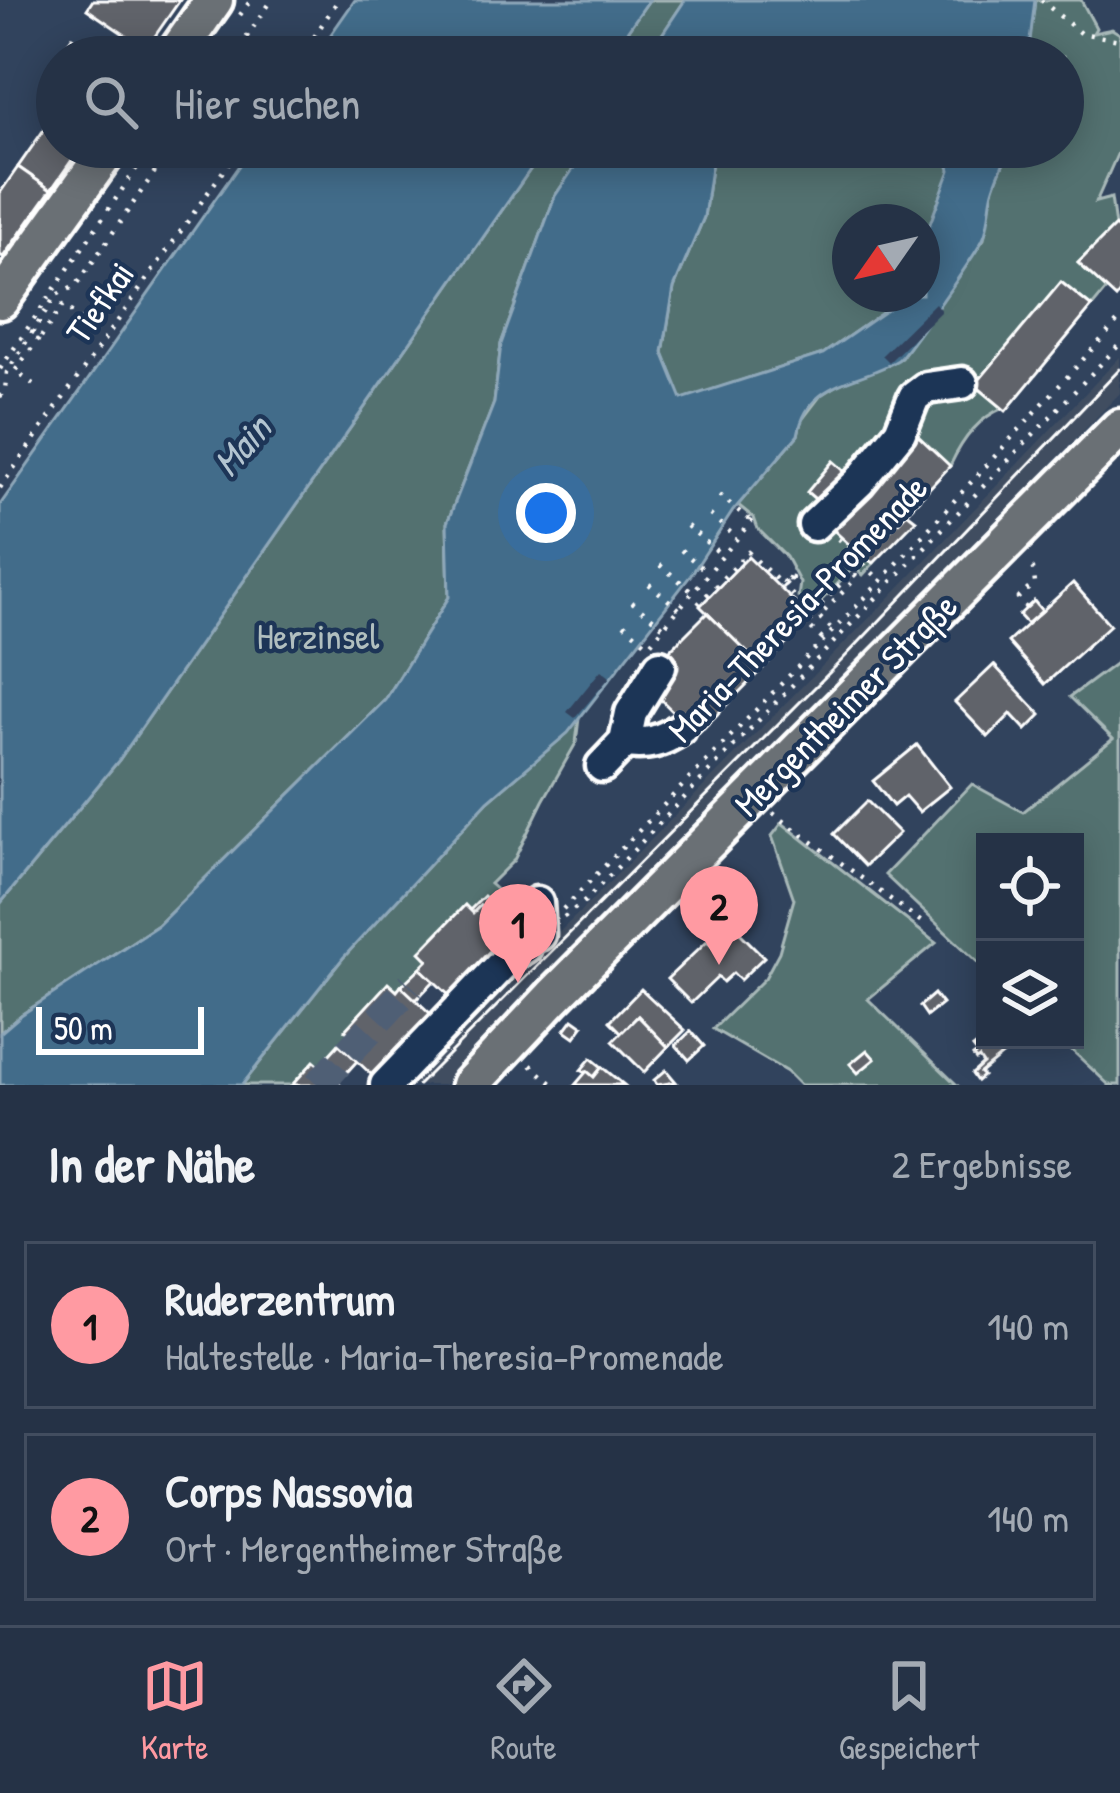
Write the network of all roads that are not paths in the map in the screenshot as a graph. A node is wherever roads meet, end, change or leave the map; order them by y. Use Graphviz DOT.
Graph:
graph roads {
  1 [pos="214,0"];
  2 [pos="189,36"];
  3 [pos="95,168"];
  4 [pos="0,301"];
  5 [pos="962,382"];
  6 [pos="1120,428"];
  7 [pos="816,523"];
  8 [pos="660,666"];
  9 [pos="680,729"];
  10 [pos="625,742"];
  11 [pos="602,766"];
  12 [pos="534,928"];
  13 [pos="386,1085"];
  14 [pos="470,1085"];
  1 -- 2 [label="main road"];
  3 -- 4 [label="main road"];
  5 -- 7 [label="street"];
  6 -- 14 [label="main road, Mergentheimer Straße"];
  8 -- 10 [label="street"];
  9 -- 10 [label="street"];
  10 -- 11 [label="street"];
  12 -- 13 [label="street"];
}
